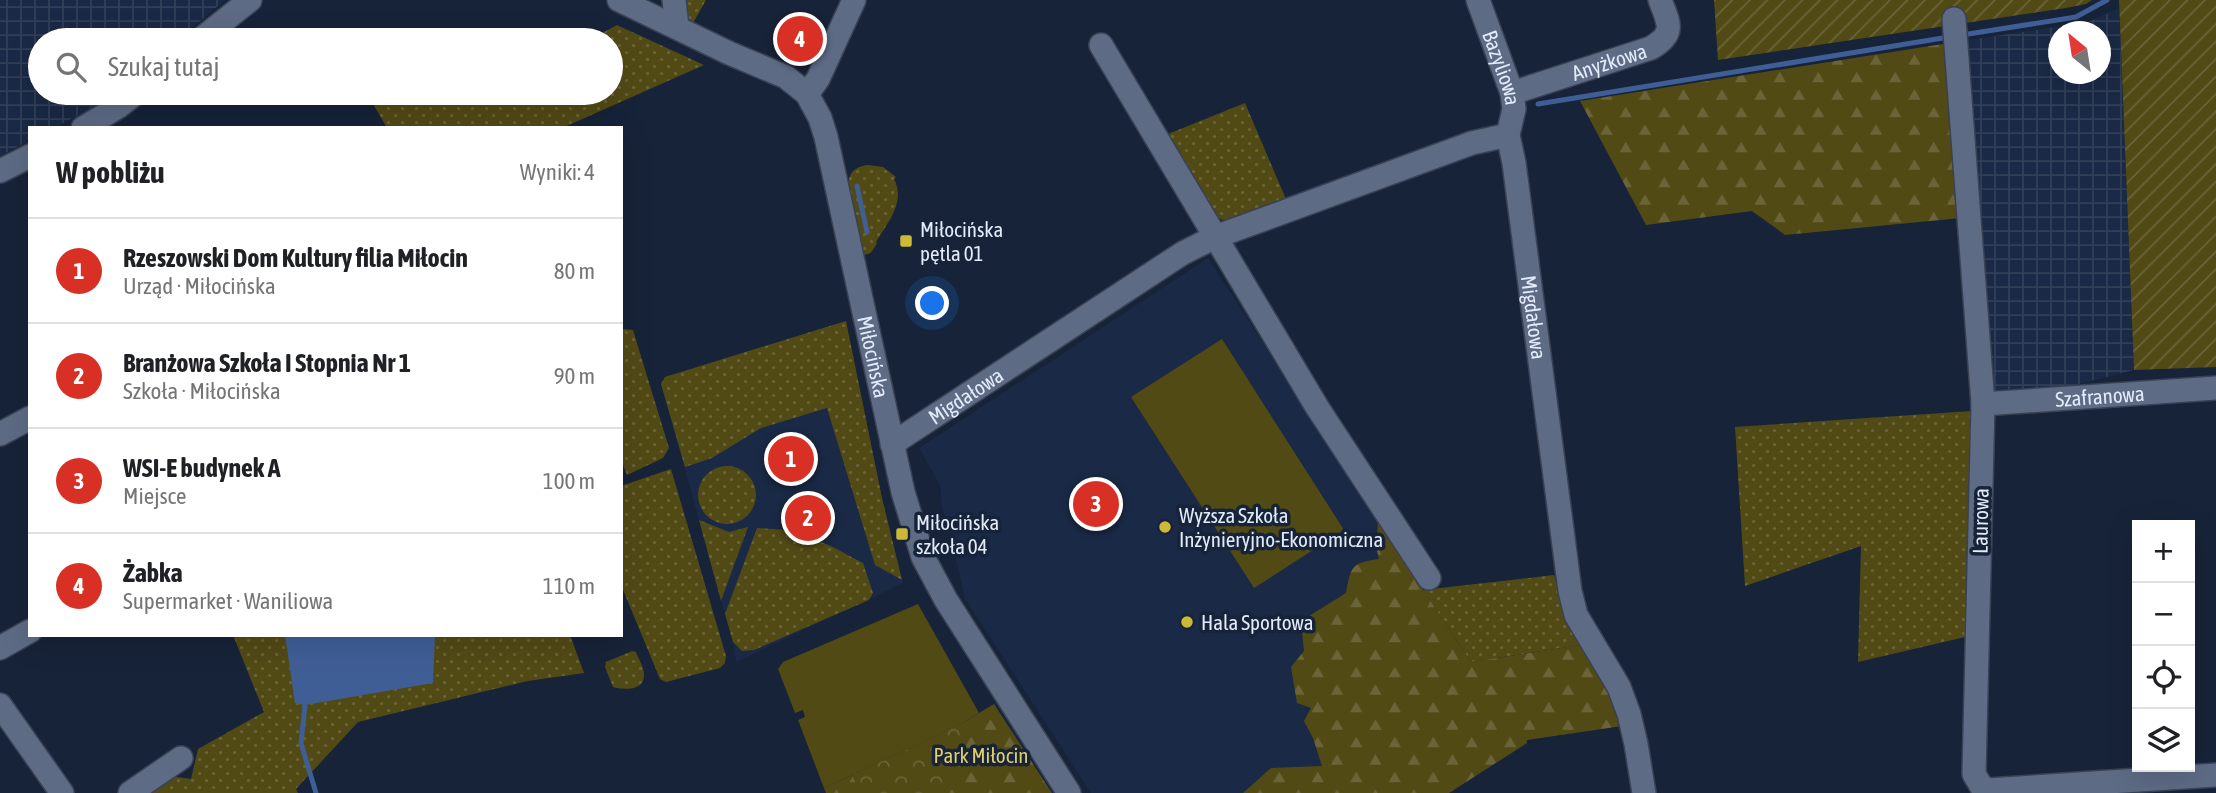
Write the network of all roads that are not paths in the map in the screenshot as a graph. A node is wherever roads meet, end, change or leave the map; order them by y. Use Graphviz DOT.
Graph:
graph roads {
  1 [pos="250,0"];
  2 [pos="619,0"];
  3 [pos="674,0"];
  4 [pos="854,0"];
  5 [pos="1478,0"];
  6 [pos="1660,0"];
  7 [pos="1954,19"];
  8 [pos="677,27"];
  9 [pos="215,28"];
  10 [pos="1101,46"];
  11 [pos="1512,93"];
  12 [pos="807,94"];
  13 [pos="121,105"];
  14 [pos="86,126"];
  15 [pos="1508,135"];
  16 [pos="28,157"];
  17 [pos="0,171"];
  18 [pos="1215,237"];
  19 [pos="2216,388"];
  20 [pos="1983,404"];
  21 [pos="28,419"];
  22 [pos="0,434"];
  23 [pos="892,444"];
  24 [pos="1429,578"];
  25 [pos="28,632"];
  26 [pos="0,648"];
  27 [pos="0,705"];
  28 [pos="181,758"];
  29 [pos="2216,775"];
  30 [pos="62,793"];
  31 [pos="130,793"];
  32 [pos="1069,793"];
  33 [pos="1644,793"];
  1 -- 9 [label="street"];
  2 -- 8 [label="street, Miłocińska"];
  3 -- 8 [label="street"];
  4 -- 12 [label="street"];
  5 -- 11 [label="street, Bazyliowa"];
  6 -- 11 [label="street, Anyżkowa"];
  7 -- 20 [label="street, Laurowa"];
  8 -- 12 [label="street, Miłocińska"];
  10 -- 18 [label="street"];
  11 -- 15 [label="street, Bazyliowa"];
  12 -- 23 [label="street, Miłocińska"];
  13 -- 14 [label="street"];
  15 -- 18 [label="street, Migdałowa"];
  15 -- 33 [label="street, Migdałowa"];
  16 -- 17 [label="street"];
  18 -- 23 [label="street, Migdałowa"];
  18 -- 24 [label="street"];
  19 -- 20 [label="street, Szafranowa"];
  20 -- 29 [label="street, Laurowa"];
  21 -- 22 [label="street"];
  23 -- 32 [label="street, Miłocińska"];
  25 -- 26 [label="street"];
  27 -- 30 [label="street"];
  28 -- 31 [label="street"];
}
